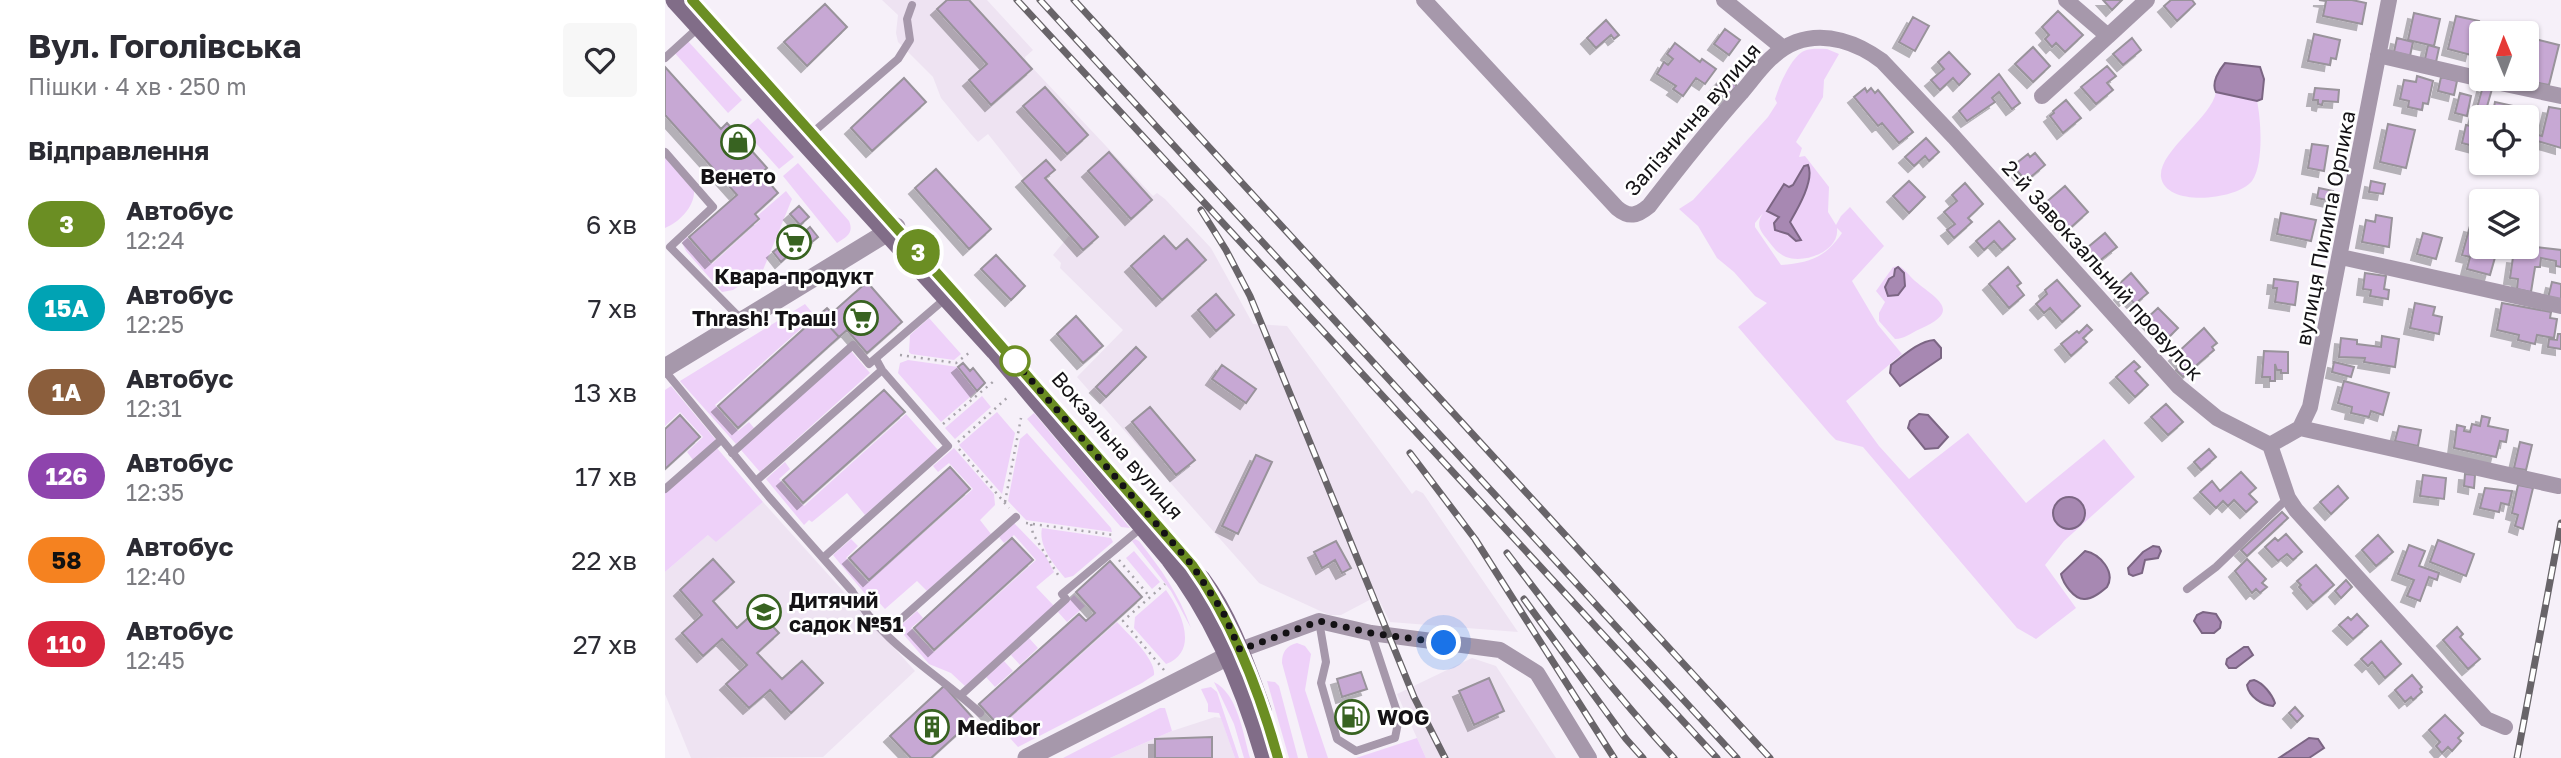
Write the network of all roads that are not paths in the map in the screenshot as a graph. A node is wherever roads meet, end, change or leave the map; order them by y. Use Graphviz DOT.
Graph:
graph roads {
  1 [pos="675,0"];
  2 [pos="692,0"];
  3 [pos="1425,0"];
  4 [pos="1724,0"];
  5 [pos="2066,0"];
  6 [pos="2147,0"];
  7 [pos="2389,0"];
  8 [pos="912,5"];
  9 [pos="699,27"];
  10 [pos="2108,36"];
  11 [pos="1783,48"];
  12 [pos="2378,55"];
  13 [pos="665,58"];
  14 [pos="2469,76"];
  15 [pos="2538,91"];
  16 [pos="2042,96"];
  17 [pos="2561,96"];
  18 [pos="811,134"];
  19 [pos="665,152"];
  20 [pos="891,230"];
  21 [pos="2341,257"];
  22 [pos="946,298"];
  23 [pos="2561,306"];
  24 [pos="743,321"];
  25 [pos="879,356"];
  26 [pos="665,370"];
  27 [pos="882,370"];
  28 [pos="2300,428"];
  29 [pos="721,439"];
  30 [pos="2270,445"];
  31 [pos="732,453"];
  32 [pos="756,481"];
  33 [pos="2558,486"];
  34 [pos="665,489"];
  35 [pos="2288,498"];
  36 [pos="1016,517"];
  37 [pos="1143,526"];
  38 [pos="823,558"];
  39 [pos="2187,589"];
  40 [pos="1319,621"];
  41 [pos="891,628"];
  42 [pos="1371,633"];
  43 [pos="1233,652"];
  44 [pos="961,695"];
  45 [pos="980,713"];
  46 [pos="2505,727"];
  47 [pos="1027,758"];
  48 [pos="1265,758"];
  49 [pos="1278,758"];
  50 [pos="1589,758"];
  1 -- 9 [label="main road, Вокзальна вулиця"];
  2 -- 18 [label="main road, Вокзальна вулиця"];
  3 -- 11 [label="street, Залізнична вулиця"];
  4 -- 11 [label="street"];
  5 -- 10 [label="street"];
  6 -- 10 [label="street"];
  7 -- 12 [label="street, вулиця Пилипа Орлика"];
  8 -- 18 [label="lane"];
  9 -- 13 [label="lane"];
  9 -- 20 [label="main road, Вокзальна вулиця"];
  10 -- 16 [label="street"];
  11 -- 30 [label="street, 2-й Завокзальний провулок"];
  12 -- 14 [label="street"];
  12 -- 21 [label="street, вулиця Пилипа Орлика"];
  15 -- 17 [label="street"];
  18 -- 20 [label="main road, Вокзальна вулиця"];
  19 -- 24 [label="lane"];
  20 -- 22 [label="main road, Вокзальна вулиця"];
  20 -- 24 [label="street"];
  20 -- 43 [label="main road, Вокзальна вулиця"];
  21 -- 23 [label="street"];
  21 -- 28 [label="street, вулиця Пилипа Орлика"];
  22 -- 25 [label="lane"];
  22 -- 37 [label="main road, Вокзальна вулиця"];
  24 -- 26 [label="street"];
  25 -- 27 [label="lane"];
  25 -- 31 [label="lane"];
  26 -- 29 [label="lane"];
  27 -- 32 [label="lane"];
  27 -- 38 [label="lane"];
  28 -- 30 [label="street"];
  28 -- 33 [label="street"];
  29 -- 31 [label="lane"];
  29 -- 34 [label="lane"];
  30 -- 35 [label="street"];
  31 -- 32 [label="lane"];
  32 -- 38 [label="lane"];
  35 -- 39 [label="lane"];
  35 -- 46 [label="street"];
  36 -- 41 [label="lane"];
  37 -- 43 [label="main road, Вокзальна вулиця"];
  37 -- 44 [label="lane"];
  38 -- 44 [label="lane"];
  40 -- 42 [label="street"];
  40 -- 42 [label="lane"];
  40 -- 43 [label="street"];
  42 -- 50 [label="street"];
  43 -- 47 [label="street"];
  43 -- 48 [label="main road"];
  43 -- 49 [label="main road"];
  44 -- 45 [label="lane"];
}
